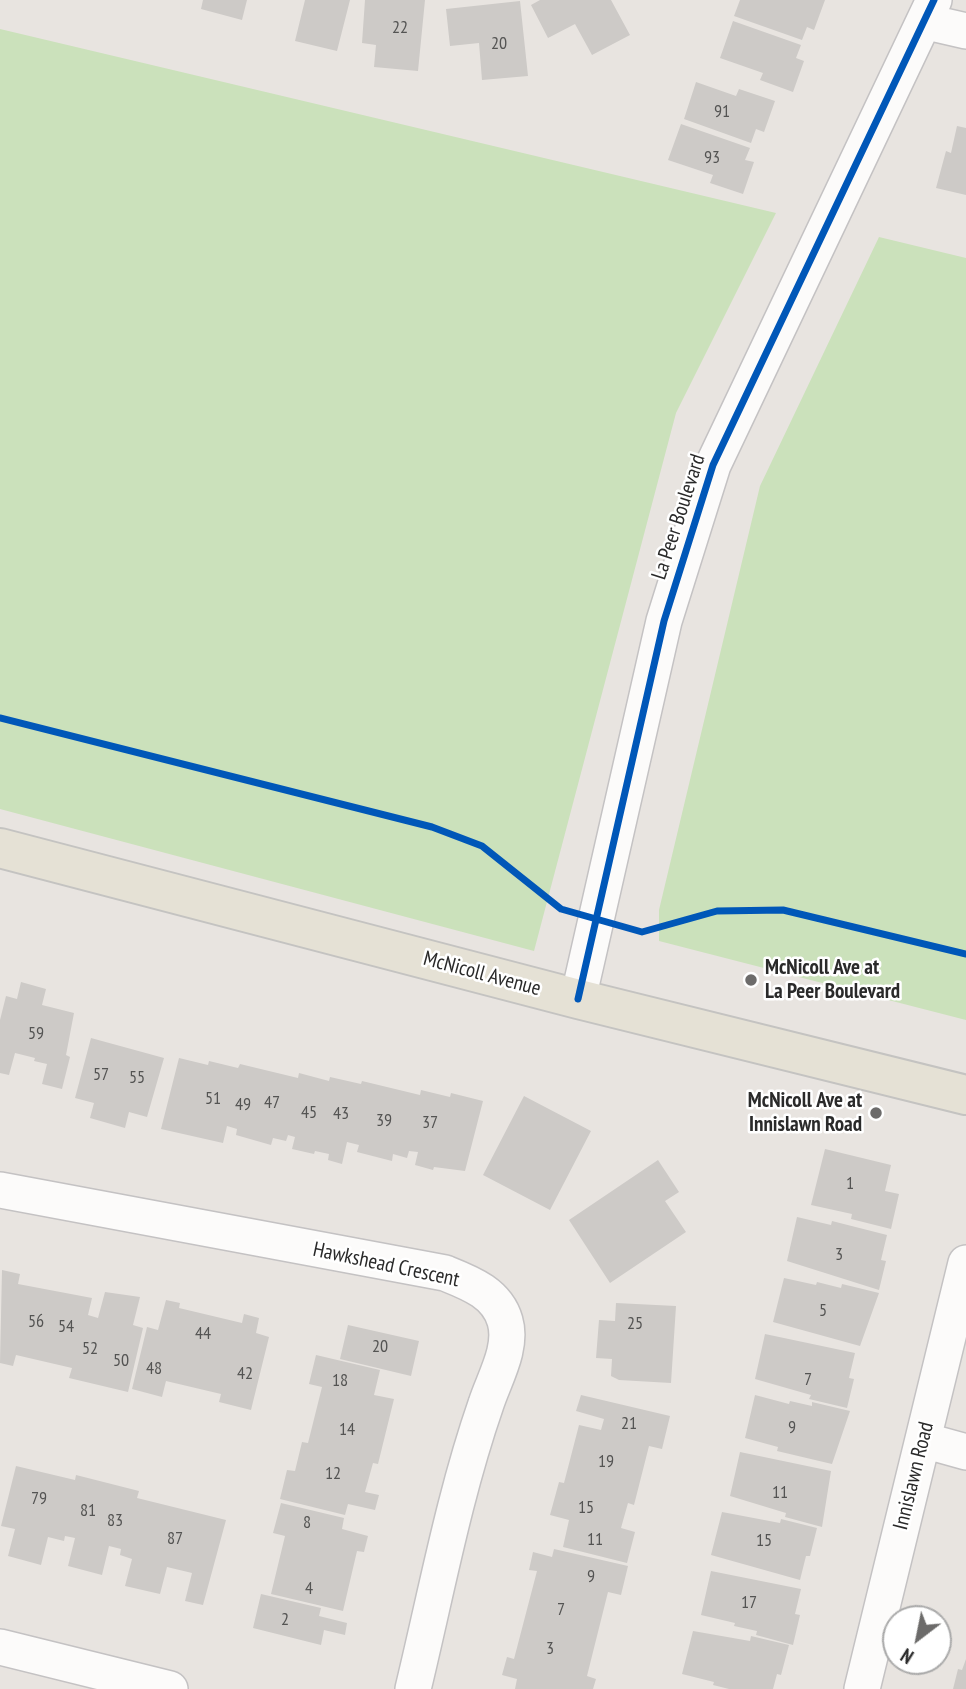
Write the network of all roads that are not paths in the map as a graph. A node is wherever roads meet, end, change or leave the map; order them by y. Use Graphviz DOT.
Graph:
graph roads {
  1 [pos="930,11"];
  2 [pos="966,31"];
  3 [pos="0,848"];
  4 [pos="578,999"];
  5 [pos="966,1095"];
  6 [pos="0,1190"];
  7 [pos="966,1263"];
  8 [pos="923,1440"];
  9 [pos="966,1452"];
  10 [pos="0,1647"];
  11 [pos="170,1689"];
  12 [pos="413,1689"];
  13 [pos="862,1689"];
  1 -- 2 [label="street"];
  1 -- 4 [label="street, La Peer Boulevard"];
  3 -- 4 [label="main road, McNicoll Avenue"];
  4 -- 5 [label="main road, McNicoll Avenue"];
  6 -- 12 [label="street, Hawkshead Crescent"];
  7 -- 8 [label="street, Innislawn Road"];
  8 -- 9 [label="street"];
  8 -- 13 [label="street, Innislawn Road"];
  10 -- 11 [label="street"];
}
